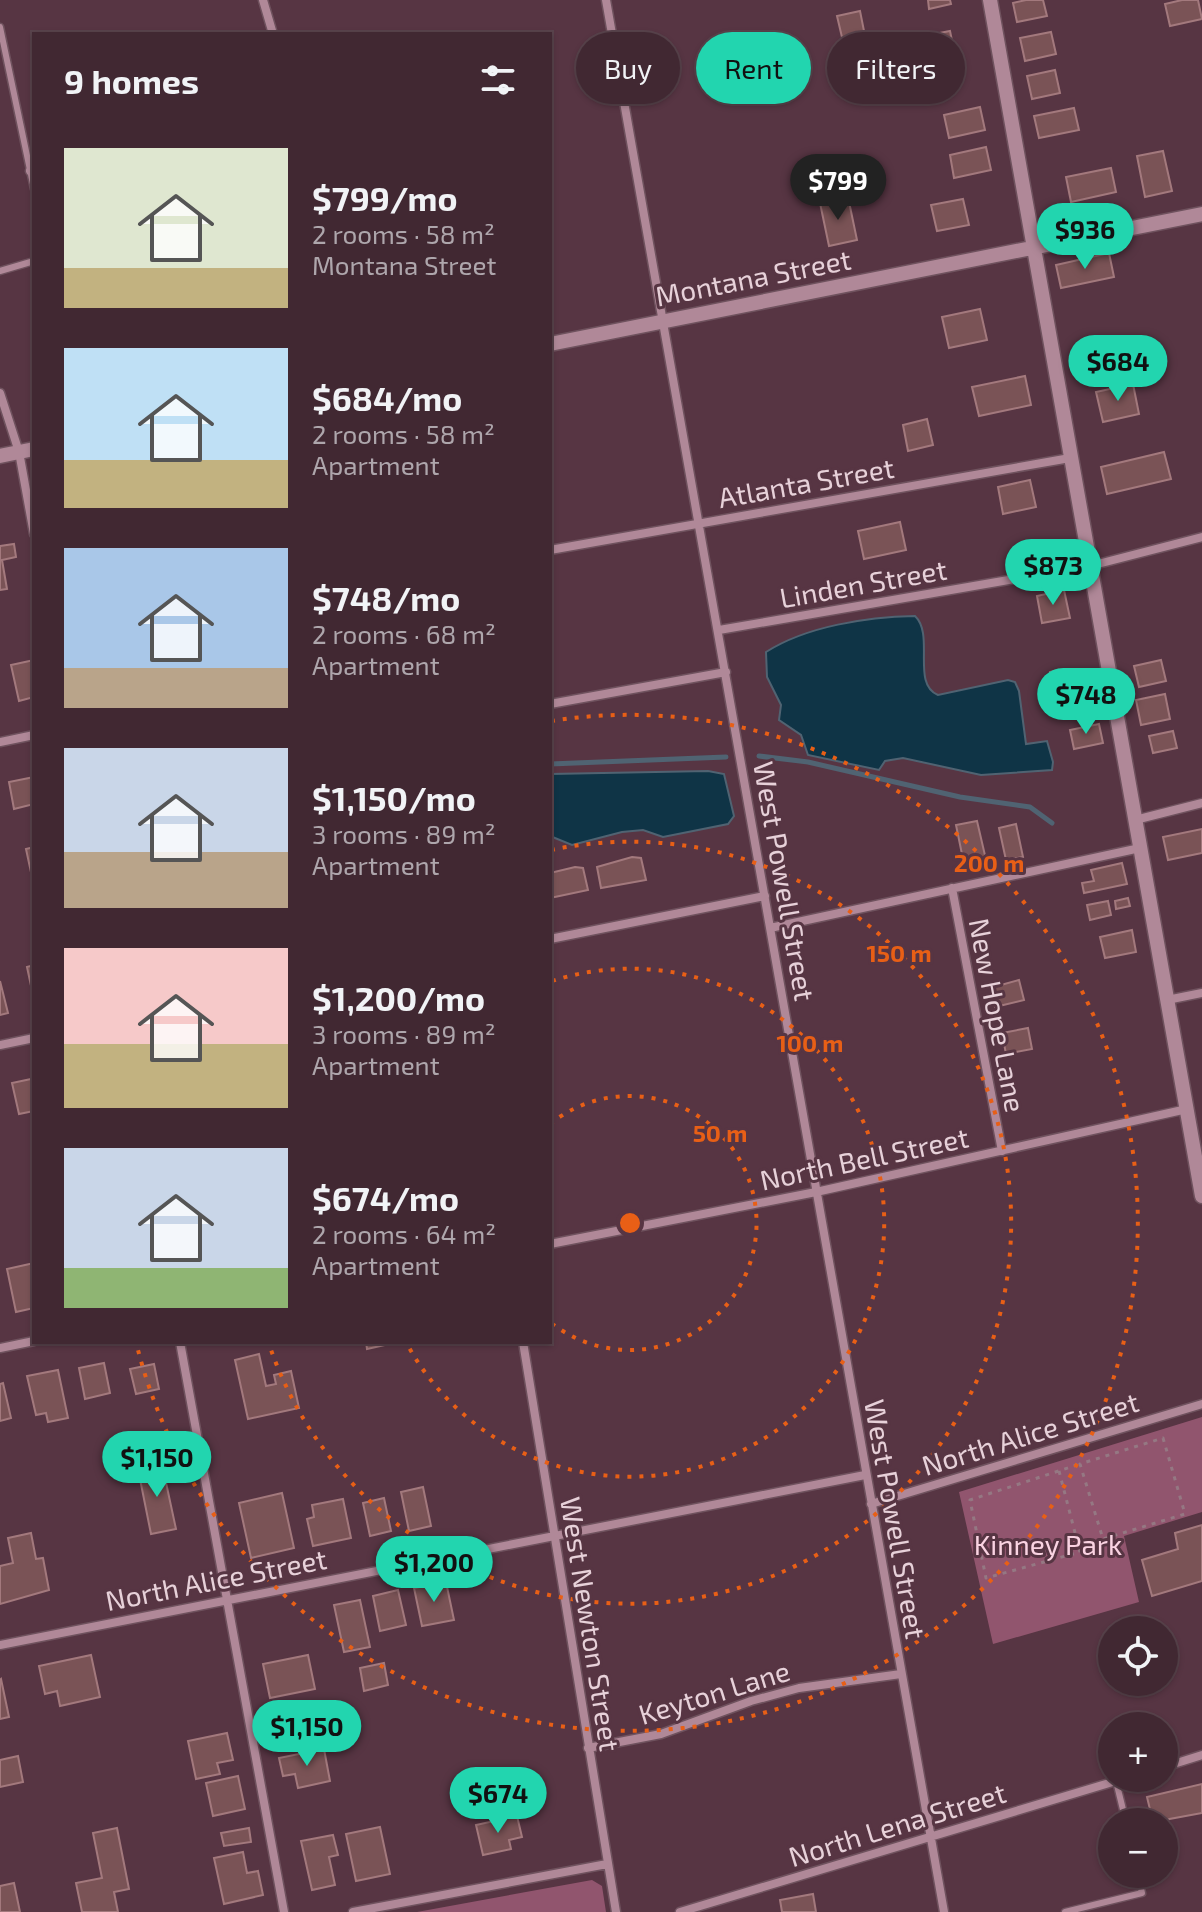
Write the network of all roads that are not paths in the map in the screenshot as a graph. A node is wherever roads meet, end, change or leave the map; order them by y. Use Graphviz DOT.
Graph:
graph roads {
  1 [pos="263,0"];
  2 [pos="606,0"];
  3 [pos="990,0"];
  4 [pos="0,27"];
  5 [pos="272,32"];
  6 [pos="32,171"];
  7 [pos="1202,214"];
  8 [pos="1033,249"];
  9 [pos="32,262"];
  10 [pos="0,271"];
  11 [pos="664,321"];
  12 [pos="552,344"];
  13 [pos="0,393"];
  14 [pos="26,450"];
  15 [pos="0,456"];
  16 [pos="1070,458"];
  17 [pos="32,513"];
  18 [pos="700,524"];
  19 [pos="1202,537"];
  20 [pos="552,550"];
  21 [pos="1090,566"];
  22 [pos="719,630"];
  23 [pos="726,672"];
  24 [pos="552,704"];
  25 [pos="32,735"];
  26 [pos="0,742"];
  27 [pos="1202,803"];
  28 [pos="1134,821"];
  29 [pos="1140,848"];
  30 [pos="952,888"];
  31 [pos="765,896"];
  32 [pos="770,928"];
  33 [pos="552,939"];
  34 [pos="1202,993"];
  35 [pos="1167,1000"];
  36 [pos="32,1038"];
  37 [pos="0,1045"];
  38 [pos="1187,1109"];
  39 [pos="1002,1151"];
  40 [pos="816,1192"];
  41 [pos="1202,1196"];
  42 [pos="552,1244"];
  43 [pos="32,1341"];
  44 [pos="180,1344"];
  45 [pos="523,1344"];
  46 [pos="0,1348"];
  47 [pos="1202,1404"];
  48 [pos="865,1475"];
  49 [pos="871,1504"];
  50 [pos="555,1535"];
  51 [pos="228,1600"];
  52 [pos="0,1645"];
  53 [pos="901,1674"];
  54 [pos="588,1748"];
  55 [pos="1202,1755"];
  56 [pos="1178,1763"];
  57 [pos="1098,1786"];
  58 [pos="930,1837"];
  59 [pos="607,1864"];
  60 [pos="1141,1888"];
  61 [pos="284,1912"];
  62 [pos="353,1912"];
  63 [pos="616,1912"];
  64 [pos="680,1912"];
  65 [pos="944,1912"];
  66 [pos="1065,1912"];
  1 -- 5 [label="street"];
  2 -- 11 [label="street, West Powell Street"];
  3 -- 8 [label="street"];
  4 -- 6 [label="lane"];
  7 -- 8 [label="street, Montana Street"];
  8 -- 11 [label="street, Montana Street"];
  8 -- 16 [label="street"];
  9 -- 10 [label="lane"];
  11 -- 12 [label="street, Montana Street"];
  11 -- 18 [label="street, West Powell Street"];
  13 -- 14 [label="street"];
  14 -- 15 [label="street"];
  14 -- 17 [label="street"];
  16 -- 18 [label="street, Atlanta Street"];
  16 -- 21 [label="street"];
  18 -- 20 [label="street, Atlanta Street"];
  18 -- 22 [label="street, West Powell Street"];
  19 -- 21 [label="street, Linden Street"];
  21 -- 22 [label="street, Linden Street"];
  21 -- 28 [label="street"];
  22 -- 23 [label="street, West Powell Street"];
  23 -- 24 [label="street"];
  23 -- 31 [label="street, West Powell Street"];
  25 -- 26 [label="street"];
  27 -- 28 [label="street"];
  28 -- 29 [label="street"];
  29 -- 30 [label="street"];
  29 -- 35 [label="street"];
  30 -- 32 [label="street"];
  30 -- 39 [label="street, New Hope Lane"];
  31 -- 32 [label="street, West Powell Street"];
  31 -- 33 [label="street"];
  32 -- 40 [label="street, West Powell Street"];
  34 -- 35 [label="street"];
  35 -- 38 [label="street"];
  36 -- 37 [label="street"];
  38 -- 39 [label="street, North Bell Street"];
  38 -- 41 [label="street"];
  39 -- 40 [label="street, North Bell Street"];
  40 -- 42 [label="street, North Bell Street"];
  40 -- 48 [label="street, West Powell Street"];
  43 -- 46 [label="street"];
  44 -- 51 [label="street"];
  45 -- 50 [label="street, West Newton Street"];
  47 -- 49 [label="street, North Alice Street"];
  48 -- 49 [label="street, West Powell Street"];
  48 -- 50 [label="street, North Alice Street"];
  49 -- 53 [label="street, West Powell Street"];
  50 -- 51 [label="street, North Alice Street"];
  50 -- 54 [label="street, West Newton Street"];
  51 -- 52 [label="street, North Alice Street"];
  51 -- 61 [label="street"];
  53 -- 54 [label="street, Keyton Lane"];
  53 -- 58 [label="street, West Powell Street"];
  54 -- 59 [label="street, West Newton Street"];
  55 -- 56 [label="street"];
  57 -- 58 [label="street, North Lena Street"];
  58 -- 64 [label="street, North Lena Street"];
  58 -- 65 [label="street, West Powell Street"];
  59 -- 62 [label="street"];
  59 -- 63 [label="street, West Newton Street"];
  60 -- 66 [label="lane"];
}
